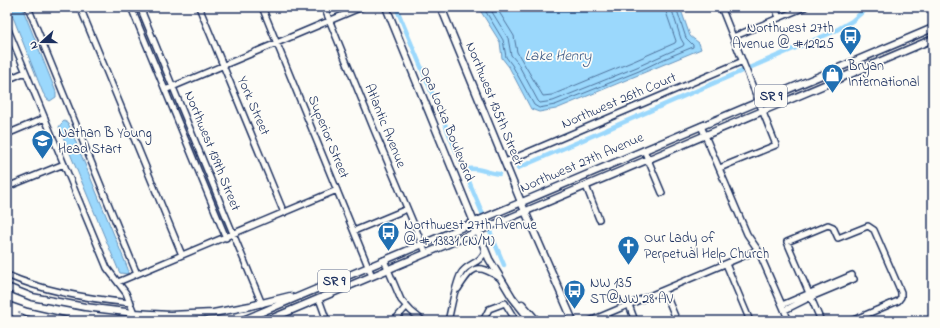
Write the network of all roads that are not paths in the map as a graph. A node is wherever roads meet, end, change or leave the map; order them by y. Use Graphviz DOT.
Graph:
graph roads {
  1 [pos="28,7"];
  2 [pos="80,7"];
  3 [pos="131,7"];
  4 [pos="140,7"];
  5 [pos="199,7"];
  6 [pos="262,7"];
  7 [pos="324,7"];
  8 [pos="362,7"];
  9 [pos="386,7"];
  10 [pos="441,7"];
  11 [pos="721,7"];
  12 [pos="775,7"];
  13 [pos="805,7"];
  14 [pos="779,18"];
  15 [pos="330,21"];
  16 [pos="7,27"];
  17 [pos="933,28"];
  18 [pos="733,37"];
  19 [pos="933,39"];
  20 [pos="276,43"];
  21 [pos="742,61"];
  22 [pos="223,66"];
  23 [pos="25,72"];
  24 [pos="7,80"];
  25 [pos="173,87"];
  26 [pos="165,90"];
  27 [pos="759,102"];
  28 [pos="762,111"];
  29 [pos="45,118"];
  30 [pos="701,126"];
  31 [pos="7,134"];
  32 [pos="705,135"];
  33 [pos="644,150"];
  34 [pos="202,156"];
  35 [pos="194,159"];
  36 [pos="648,160"];
  37 [pos="505,162"];
  38 [pos="64,164"];
  39 [pos="720,168"];
  40 [pos="7,186"];
  41 [pos="586,186"];
  42 [pos="337,190"];
  43 [pos="662,193"];
  44 [pos="522,202"];
  45 [pos="407,209"];
  46 [pos="526,211"];
  47 [pos="284,213"];
  48 [pos="599,220"];
  49 [pos="476,221"];
  50 [pos="354,231"];
  51 [pos="480,231"];
  52 [pos="234,234"];
  53 [pos="226,238"];
  54 [pos="422,244"];
  55 [pos="758,250"];
  56 [pos="485,252"];
  57 [pos="426,253"];
  58 [pos="182,255"];
  59 [pos="384,260"];
  60 [pos="726,264"];
  61 [pos="368,267"];
  62 [pos="388,269"];
  63 [pos="137,274"];
  64 [pos="8,275"];
  65 [pos="372,276"];
  66 [pos="853,277"];
  67 [pos="500,278"];
  68 [pos="118,282"];
  69 [pos="7,286"];
  70 [pos="664,290"];
  71 [pos="456,291"];
  72 [pos="509,292"];
  73 [pos="810,295"];
  74 [pos="300,296"];
  75 [pos="319,299"];
  76 [pos="131,303"];
  77 [pos="262,304"];
  78 [pos="7,305"];
  79 [pos="629,305"];
  80 [pos="406,307"];
  81 [pos="783,307"];
  82 [pos="7,308"];
  83 [pos="134,313"];
  84 [pos="933,319"];
  85 [pos="788,320"];
  86 [pos="25,321"];
  87 [pos="66,321"];
  88 [pos="134,321"];
  89 [pos="241,321"];
  90 [pos="266,321"];
  91 [pos="327,321"];
  92 [pos="394,321"];
  93 [pos="423,321"];
  94 [pos="448,321"];
  95 [pos="483,321"];
  96 [pos="516,321"];
  97 [pos="531,321"];
  98 [pos="537,321"];
  99 [pos="573,321"];
  100 [pos="590,321"];
  101 [pos="635,321"];
  102 [pos="677,321"];
  103 [pos="750,321"];
  104 [pos="821,321"];
  105 [pos="851,321"];
  106 [pos="928,321"];
  1 -- 63 [label="street"];
  2 -- 58 [label="street"];
  3 -- 26 [label="street, Northwest 139th Street"];
  4 -- 25 [label="street, Northwest 139th Street"];
  5 -- 22 [label="street, York Street"];
  6 -- 20 [label="street, Superior Street"];
  7 -- 15 [label="street, Atlantic Avenue"];
  8 -- 15 [label="street"];
  9 -- 49 [label="main road, Opa Locka Boulevard"];
  10 -- 37 [label="main road, Northwest 135th Street"];
  11 -- 18 [label="street"];
  12 -- 14 [label="street"];
  13 -- 14 [label="street"];
  14 -- 18 [label="street"];
  15 -- 20 [label="street"];
  15 -- 45 [label="street, Atlantic Avenue"];
  16 -- 23 [label="street"];
  17 -- 27 [label="main road, Northwest 27th Avenue / SR 9"];
  18 -- 21 [label="street"];
  19 -- 28 [label="main road, Northwest 27th Avenue / SR 9"];
  20 -- 22 [label="street"];
  20 -- 42 [label="street, Superior Street"];
  21 -- 27 [label="street"];
  21 -- 37 [label="street, Northwest 26th Court"];
  22 -- 25 [label="street"];
  22 -- 47 [label="street, York Street"];
  23 -- 24 [label="street"];
  23 -- 29 [label="street"];
  25 -- 26 [label="street"];
  25 -- 34 [label="street, Northwest 139th Street"];
  26 -- 35 [label="street, Northwest 139th Street"];
  27 -- 28 [label="street"];
  27 -- 30 [label="main road, Northwest 27th Avenue / SR 9"];
  28 -- 32 [label="main road, Northwest 27th Avenue / SR 9"];
  28 -- 39 [label="street"];
  29 -- 31 [label="street"];
  29 -- 38 [label="street"];
  30 -- 32 [label="street"];
  30 -- 33 [label="main road, Northwest 27th Avenue / SR 9"];
  32 -- 36 [label="main road, Northwest 27th Avenue / SR 9"];
  32 -- 39 [label="street"];
  33 -- 36 [label="street"];
  33 -- 44 [label="main road, Northwest 27th Avenue / SR 9"];
  34 -- 35 [label="street"];
  34 -- 52 [label="street, Northwest 139th Street"];
  35 -- 53 [label="street, Northwest 139th Street"];
  36 -- 41 [label="main road, Northwest 27th Avenue / SR 9"];
  36 -- 43 [label="street"];
  37 -- 44 [label="main road, Northwest 135th Street"];
  38 -- 40 [label="street"];
  38 -- 68 [label="street"];
  39 -- 55 [label="street"];
  41 -- 46 [label="main road, Northwest 27th Avenue / SR 9"];
  41 -- 48 [label="street"];
  42 -- 47 [label="street"];
  42 -- 50 [label="street, Superior Street"];
  44 -- 46 [label="main road, Northwest 135th Street"];
  44 -- 49 [label="main road, Northwest 27th Avenue / SR 9"];
  45 -- 50 [label="street"];
  45 -- 54 [label="street, Atlantic Avenue"];
  46 -- 51 [label="main road, Northwest 27th Avenue / SR 9"];
  46 -- 99 [label="main road, Northwest 135th Street"];
  47 -- 52 [label="street"];
  49 -- 51 [label="main road, Opa Locka Boulevard"];
  49 -- 54 [label="main road, Northwest 27th Avenue / SR 9"];
  50 -- 61 [label="street, Superior Street"];
  51 -- 56 [label="main road, Opa Locka Boulevard"];
  51 -- 57 [label="main road, Northwest 27th Avenue / SR 9"];
  52 -- 53 [label="street"];
  52 -- 77 [label="street, Northwest 139th Street"];
  53 -- 58 [label="street"];
  54 -- 57 [label="street, Atlantic Avenue"];
  54 -- 59 [label="main road, Northwest 27th Avenue / SR 9"];
  55 -- 60 [label="street"];
  55 -- 81 [label="street"];
  56 -- 67 [label="main road, Opa Locka Boulevard"];
  56 -- 71 [label="street"];
  57 -- 62 [label="main road, Northwest 27th Avenue / SR 9"];
  58 -- 63 [label="street"];
  59 -- 61 [label="main road, Northwest 27th Avenue / SR 9"];
  59 -- 62 [label="street"];
  60 -- 70 [label="street"];
  60 -- 103 [label="street"];
  61 -- 65 [label="street, Superior Street"];
  61 -- 74 [label="main road, Northwest 27th Avenue / SR 9"];
  62 -- 65 [label="main road, Northwest 27th Avenue / SR 9"];
  62 -- 80 [label="street"];
  63 -- 68 [label="street"];
  64 -- 76 [label="street"];
  65 -- 75 [label="main road, Northwest 27th Avenue / SR 9"];
  66 -- 73 [label="street"];
  67 -- 71 [label="street"];
  67 -- 72 [label="main road, Opa Locka Boulevard"];
  68 -- 76 [label="street"];
  69 -- 83 [label="main road, SR 9"];
  70 -- 79 [label="street"];
  70 -- 102 [label="street"];
  71 -- 94 [label="street"];
  72 -- 97 [label="main road, Opa Locka Boulevard"];
  72 -- 98 [label="main road"];
  73 -- 81 [label="street"];
  73 -- 104 [label="street"];
  73 -- 105 [label="street"];
  74 -- 77 [label="main road, SR 9"];
  74 -- 89 [label="main road, Northwest 27th Avenue"];
  75 -- 90 [label="main road, Northwest 27th Avenue / SR 9"];
  75 -- 91 [label="street"];
  76 -- 83 [label="street"];
  77 -- 83 [label="main road, SR 9"];
  78 -- 87 [label="main road"];
  79 -- 100 [label="street"];
  79 -- 101 [label="street"];
  80 -- 92 [label="street"];
  80 -- 93 [label="street"];
  81 -- 85 [label="street"];
  82 -- 86 [label="main road"];
  83 -- 88 [label="main road"];
  84 -- 106 [label="street"];
  95 -- 96 [label="street"];
}
